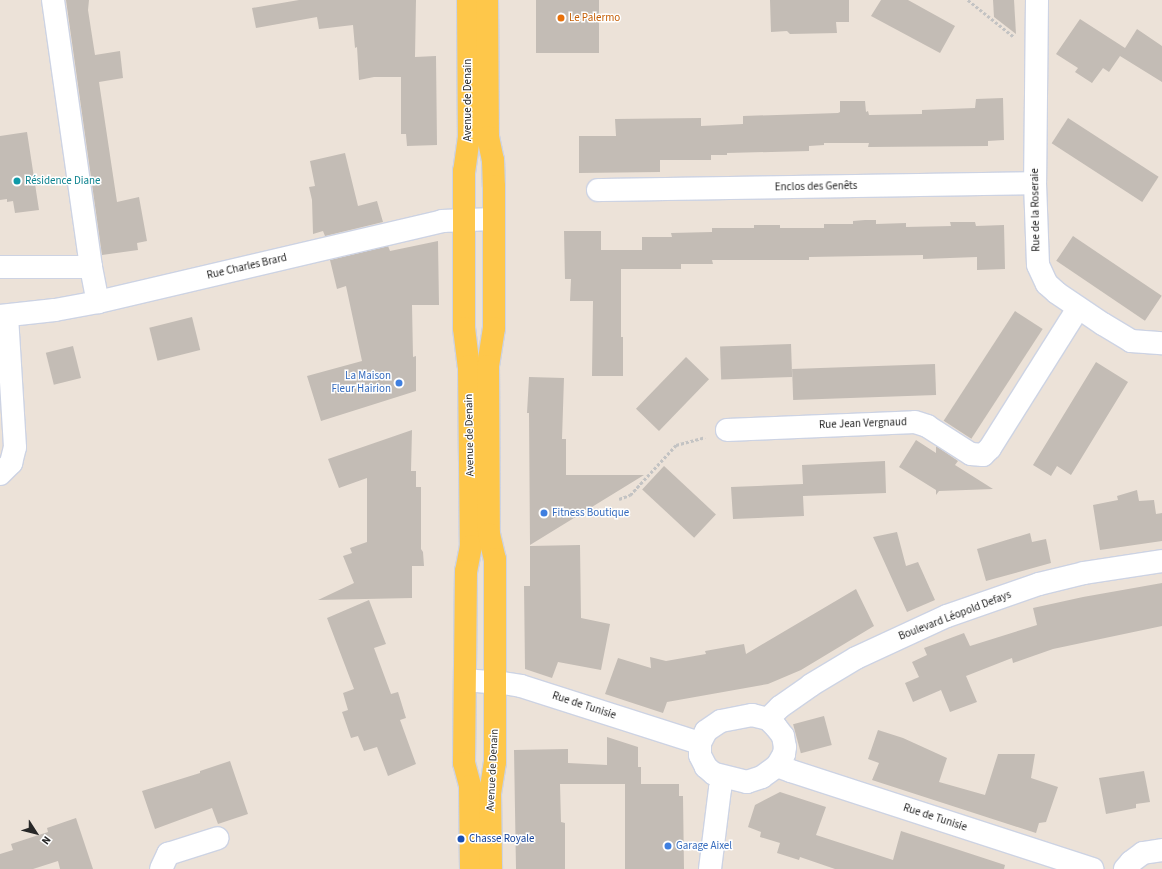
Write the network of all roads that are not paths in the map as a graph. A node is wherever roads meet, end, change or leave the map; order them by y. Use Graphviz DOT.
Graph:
graph roads {
  1 [pos="53,0"];
  2 [pos="468,0"];
  3 [pos="487,0"];
  4 [pos="1037,0"];
  5 [pos="1035,184"];
  6 [pos="598,190"];
  7 [pos="464,219"];
  8 [pos="494,219"];
  9 [pos="0,267"];
  10 [pos="91,267"];
  11 [pos="98,302"];
  12 [pos="1078,308"];
  13 [pos="3,316"];
  14 [pos="1162,343"];
  15 [pos="727,430"];
  16 [pos="0,474"];
  17 [pos="1162,561"];
  18 [pos="465,680"];
  19 [pos="495,682"];
  20 [pos="768,719"];
  21 [pos="700,743"];
  22 [pos="777,766"];
  23 [pos="723,777"];
  24 [pos="218,838"];
  25 [pos="1162,850"];
  26 [pos="161,869"];
  27 [pos="471,869"];
  28 [pos="491,869"];
  29 [pos="710,869"];
  30 [pos="1092,869"];
  31 [pos="1125,869"];
  1 -- 10 [label="street"];
  2 -- 7 [label="main road, Avenue de Denain"];
  3 -- 8 [label="main road, Avenue de Denain"];
  4 -- 5 [label="street, Rue de la Roseraie"];
  5 -- 6 [label="street, Enclos des Genêts"];
  5 -- 12 [label="street, Rue de la Roseraie"];
  7 -- 8 [label="street, Rue Charles Brard"];
  7 -- 11 [label="street, Rue Charles Brard"];
  7 -- 18 [label="main road, Avenue de Denain"];
  8 -- 19 [label="main road, Avenue de Denain"];
  9 -- 10 [label="street"];
  10 -- 11 [label="street"];
  11 -- 13 [label="street, Rue Charles Brard"];
  12 -- 14 [label="street, Rue de la Roseraie"];
  12 -- 15 [label="street, Rue Jean Vergnaud"];
  13 -- 16 [label="street"];
  17 -- 20 [label="street, Boulevard Léopold Defays"];
  18 -- 19 [label="street, Rue de Tunisie"];
  18 -- 27 [label="main road, Avenue de Denain"];
  19 -- 21 [label="street, Rue de Tunisie"];
  19 -- 28 [label="main road, Avenue de Denain"];
  20 -- 21 [label="street"];
  20 -- 22 [label="street"];
  21 -- 23 [label="street"];
  22 -- 23 [label="street"];
  22 -- 30 [label="street, Rue de Tunisie"];
  23 -- 29 [label="street"];
  24 -- 26 [label="street"];
  25 -- 31 [label="street"];
}
